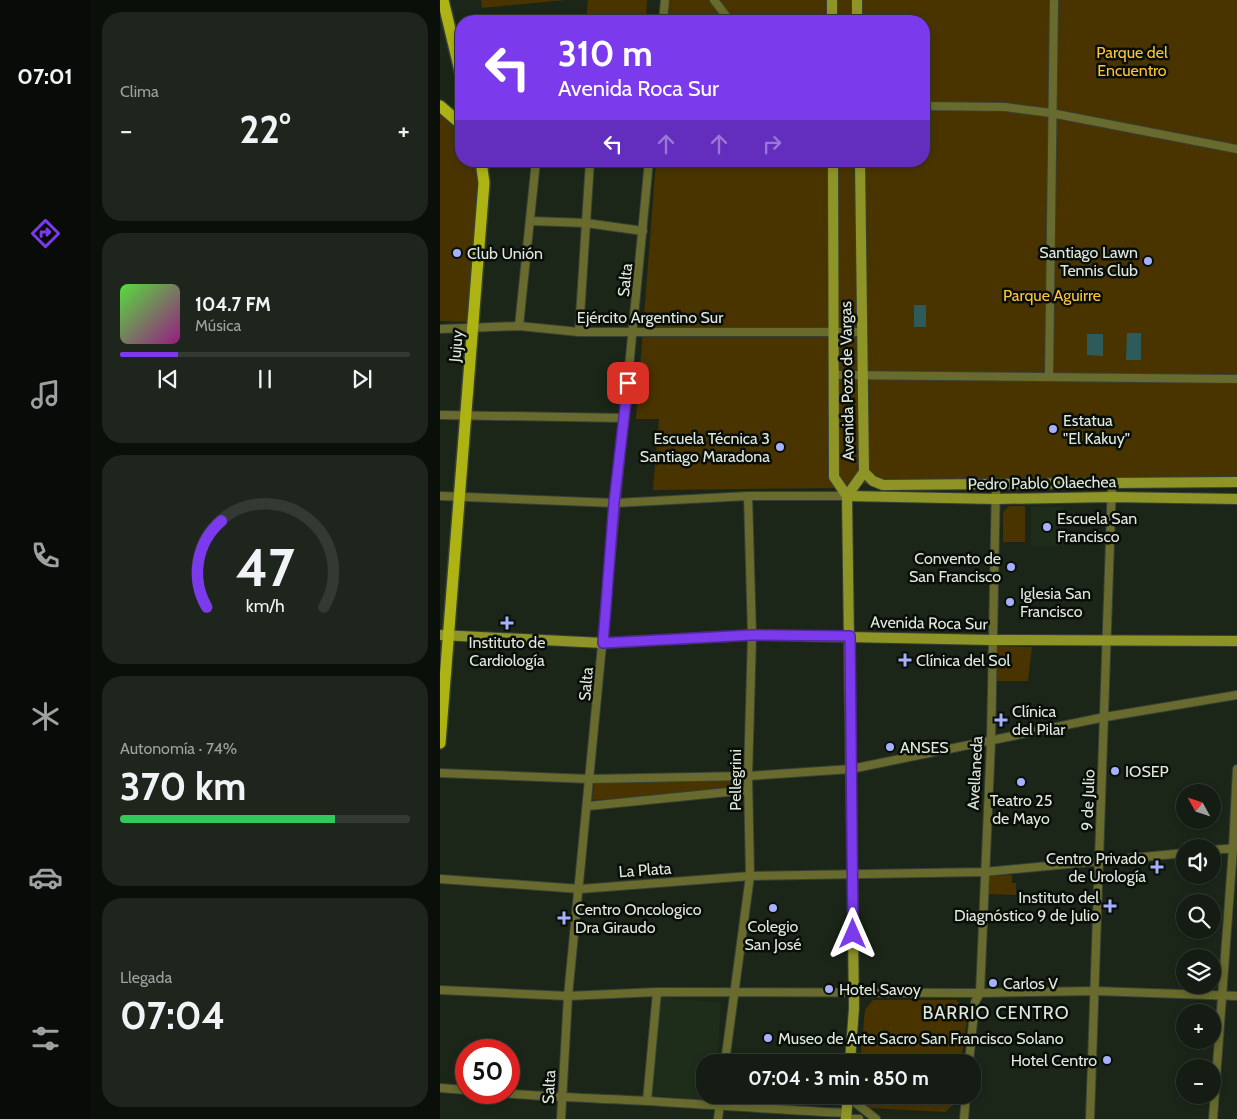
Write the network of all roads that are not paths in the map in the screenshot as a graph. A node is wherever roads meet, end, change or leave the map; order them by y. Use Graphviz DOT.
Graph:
graph roads {
  1 [pos="443,0"];
  2 [pos="665,0"];
  3 [pos="714,0"];
  4 [pos="832,0"];
  5 [pos="857,0"];
  6 [pos="1054,0"];
  7 [pos="664,15"];
  8 [pos="725,15"];
  9 [pos="832,15"];
  10 [pos="857,15"];
  11 [pos="455,50"];
  12 [pos="930,106"];
  13 [pos="441,107"];
  14 [pos="1052,113"];
  15 [pos="455,119"];
  16 [pos="1237,149"];
  17 [pos="481,167"];
  18 [pos="536,167"];
  19 [pos="590,167"];
  20 [pos="648,167"];
  21 [pos="834,167"];
  22 [pos="860,167"];
  23 [pos="531,221"];
  24 [pos="586,223"];
  25 [pos="643,231"];
  26 [pos="519,326"];
  27 [pos="440,329"];
  28 [pos="474,329"];
  29 [pos="579,332"];
  30 [pos="633,332"];
  31 [pos="834,332"];
  32 [pos="861,332"];
  33 [pos="834,375"];
  34 [pos="862,376"];
  35 [pos="1049,376"];
  36 [pos="1237,379"];
  37 [pos="440,416"];
  38 [pos="467,416"];
  39 [pos="624,418"];
  40 [pos="864,472"];
  41 [pos="1237,482"];
  42 [pos="996,483"];
  43 [pos="1112,483"];
  44 [pos="440,496"];
  45 [pos="461,496"];
  46 [pos="748,496"];
  47 [pos="848,496"];
  48 [pos="1112,497"];
  49 [pos="1237,498"];
  50 [pos="996,499"];
  51 [pos="614,503"];
  52 [pos="445,635"];
  53 [pos="752,635"];
  54 [pos="850,636"];
  55 [pos="992,640"];
  56 [pos="1107,640"];
  57 [pos="1237,641"];
  58 [pos="603,643"];
  59 [pos="1237,695"];
  60 [pos="1105,717"];
  61 [pos="991,741"];
  62 [pos="440,743"];
  63 [pos="850,769"];
  64 [pos="1237,769"];
  65 [pos="440,773"];
  66 [pos="748,776"];
  67 [pos="590,779"];
  68 [pos="748,790"];
  69 [pos="588,806"];
  70 [pos="1235,848"];
  71 [pos="1221,849"];
  72 [pos="1176,854"];
  73 [pos="1100,861"];
  74 [pos="984,872"];
  75 [pos="750,876"];
  76 [pos="853,876"];
  77 [pos="440,879"];
  78 [pos="580,889"];
  79 [pos="440,990"];
  80 [pos="1095,991"];
  81 [pos="657,992"];
  82 [pos="733,993"];
  83 [pos="853,993"];
  84 [pos="980,993"];
  85 [pos="568,996"];
  86 [pos="1222,996"];
  87 [pos="1237,996"];
  88 [pos="725,1054"];
  89 [pos="850,1054"];
  90 [pos="970,1054"];
  91 [pos="440,1088"];
  92 [pos="455,1089"];
  93 [pos="520,1095"];
  94 [pos="562,1099"];
  95 [pos="647,1101"];
  96 [pos="720,1104"];
  97 [pos="848,1104"];
  98 [pos="857,1104"];
  99 [pos="965,1104"];
  100 [pos="719,1107"];
  101 [pos="846,1117"];
  102 [pos="562,1119"];
  103 [pos="718,1119"];
  104 [pos="859,1119"];
  105 [pos="876,1119"];
  106 [pos="964,1119"];
  107 [pos="1090,1119"];
  108 [pos="1213,1119"];
  1 -- 11 [label="main road"];
  2 -- 7 [label="street"];
  3 -- 8 [label="street"];
  4 -- 9 [label="street"];
  5 -- 10 [label="street"];
  6 -- 14 [label="street"];
  12 -- 14 [label="street"];
  13 -- 15 [label="main road"];
  14 -- 16 [label="street"];
  14 -- 35 [label="street"];
  17 -- 28 [label="main road, Jujuy"];
  18 -- 23 [label="street"];
  19 -- 24 [label="street"];
  20 -- 25 [label="street, Salta"];
  21 -- 31 [label="street, Avenida Pozo de Vargas"];
  22 -- 32 [label="street, Avenida Pozo de Vargas"];
  23 -- 24 [label="street"];
  23 -- 26 [label="street"];
  24 -- 25 [label="street"];
  24 -- 29 [label="street"];
  25 -- 30 [label="street, Salta"];
  26 -- 28 [label="street, Ejército Argentino Sur"];
  26 -- 29 [label="street, Ejército Argentino Sur"];
  27 -- 28 [label="street, Ejército Argentino Sur"];
  28 -- 38 [label="main road, Jujuy"];
  29 -- 30 [label="street, Ejército Argentino Sur"];
  30 -- 31 [label="street, Ejército Argentino Sur"];
  30 -- 39 [label="street, Salta"];
  31 -- 32 [label="street, Ejército Argentino Sur"];
  31 -- 33 [label="street, Avenida Pozo de Vargas"];
  32 -- 34 [label="street, Avenida Pozo de Vargas"];
  33 -- 34 [label="street"];
  33 -- 47 [label="street, Avenida Pozo de Vargas"];
  34 -- 35 [label="street"];
  34 -- 40 [label="street, Avenida Pozo de Vargas"];
  35 -- 36 [label="street"];
  37 -- 38 [label="street"];
  38 -- 39 [label="street"];
  38 -- 45 [label="main road, Jujuy"];
  39 -- 51 [label="street, Salta"];
  40 -- 42 [label="street, Pedro Pablo Olaechea"];
  40 -- 47 [label="street, Avenida Pozo de Vargas"];
  41 -- 43 [label="street, Pedro Pablo Olaechea"];
  42 -- 43 [label="street, Pedro Pablo Olaechea"];
  42 -- 50 [label="street, Avellaneda"];
  43 -- 48 [label="street, 9 de Julio"];
  44 -- 45 [label="street"];
  45 -- 51 [label="street"];
  45 -- 52 [label="main road, Jujuy"];
  46 -- 47 [label="street"];
  46 -- 51 [label="street"];
  46 -- 53 [label="street, Pellegrini"];
  47 -- 50 [label="street, Pedro Pablo Olaechea"];
  47 -- 54 [label="street"];
  48 -- 49 [label="street, Pedro Pablo Olaechea"];
  48 -- 50 [label="street, Pedro Pablo Olaechea"];
  48 -- 56 [label="street, 9 de Julio"];
  50 -- 55 [label="street, Avellaneda"];
  51 -- 58 [label="street, Salta"];
  52 -- 58 [label="street, Avenida Roca Sur"];
  52 -- 62 [label="main road, Jujuy"];
  53 -- 54 [label="street, Avenida Roca Sur"];
  53 -- 58 [label="street, Avenida Roca Sur"];
  53 -- 66 [label="street, Pellegrini"];
  54 -- 55 [label="street, Avenida Roca Sur"];
  54 -- 63 [label="street"];
  55 -- 56 [label="street, Avenida Roca Sur"];
  55 -- 61 [label="street, Avellaneda"];
  56 -- 57 [label="street, Avenida Roca Sur"];
  56 -- 60 [label="street, 9 de Julio"];
  58 -- 67 [label="street, Salta"];
  59 -- 60 [label="street"];
  60 -- 61 [label="street"];
  60 -- 73 [label="street, 9 de Julio"];
  61 -- 63 [label="street"];
  61 -- 74 [label="street, Avellaneda"];
  63 -- 66 [label="street"];
  63 -- 76 [label="street"];
  64 -- 70 [label="street"];
  65 -- 67 [label="street"];
  66 -- 67 [label="street"];
  66 -- 68 [label="street, Pellegrini"];
  67 -- 69 [label="street, Salta"];
  68 -- 69 [label="street"];
  68 -- 75 [label="street, Pellegrini"];
  69 -- 78 [label="street, Salta"];
  70 -- 71 [label="street"];
  70 -- 86 [label="street"];
  72 -- 73 [label="street, La Plata"];
  73 -- 74 [label="street, La Plata"];
  73 -- 80 [label="street, 9 de Julio"];
  74 -- 76 [label="street, La Plata"];
  74 -- 84 [label="street, Avellaneda"];
  75 -- 76 [label="street, La Plata"];
  75 -- 78 [label="street, La Plata"];
  75 -- 82 [label="street, Pellegrini"];
  76 -- 83 [label="street"];
  77 -- 78 [label="street, La Plata"];
  78 -- 85 [label="street, Salta"];
  79 -- 85 [label="street"];
  80 -- 84 [label="street"];
  80 -- 86 [label="street"];
  80 -- 107 [label="street, 9 de Julio"];
  81 -- 82 [label="street"];
  81 -- 85 [label="street"];
  81 -- 95 [label="street"];
  82 -- 83 [label="street"];
  82 -- 88 [label="street, Pellegrini"];
  83 -- 84 [label="street"];
  83 -- 89 [label="street"];
  84 -- 90 [label="street, Avellaneda"];
  85 -- 94 [label="street, Salta"];
  86 -- 87 [label="street"];
  86 -- 108 [label="street"];
  91 -- 92 [label="street"];
  93 -- 94 [label="street"];
  94 -- 95 [label="street"];
  94 -- 102 [label="street, Salta"];
  95 -- 100 [label="street"];
  96 -- 100 [label="street"];
  97 -- 101 [label="street"];
  98 -- 105 [label="street"];
  99 -- 106 [label="street"];
  100 -- 101 [label="street"];
  100 -- 103 [label="street"];
  101 -- 104 [label="street"];
}
